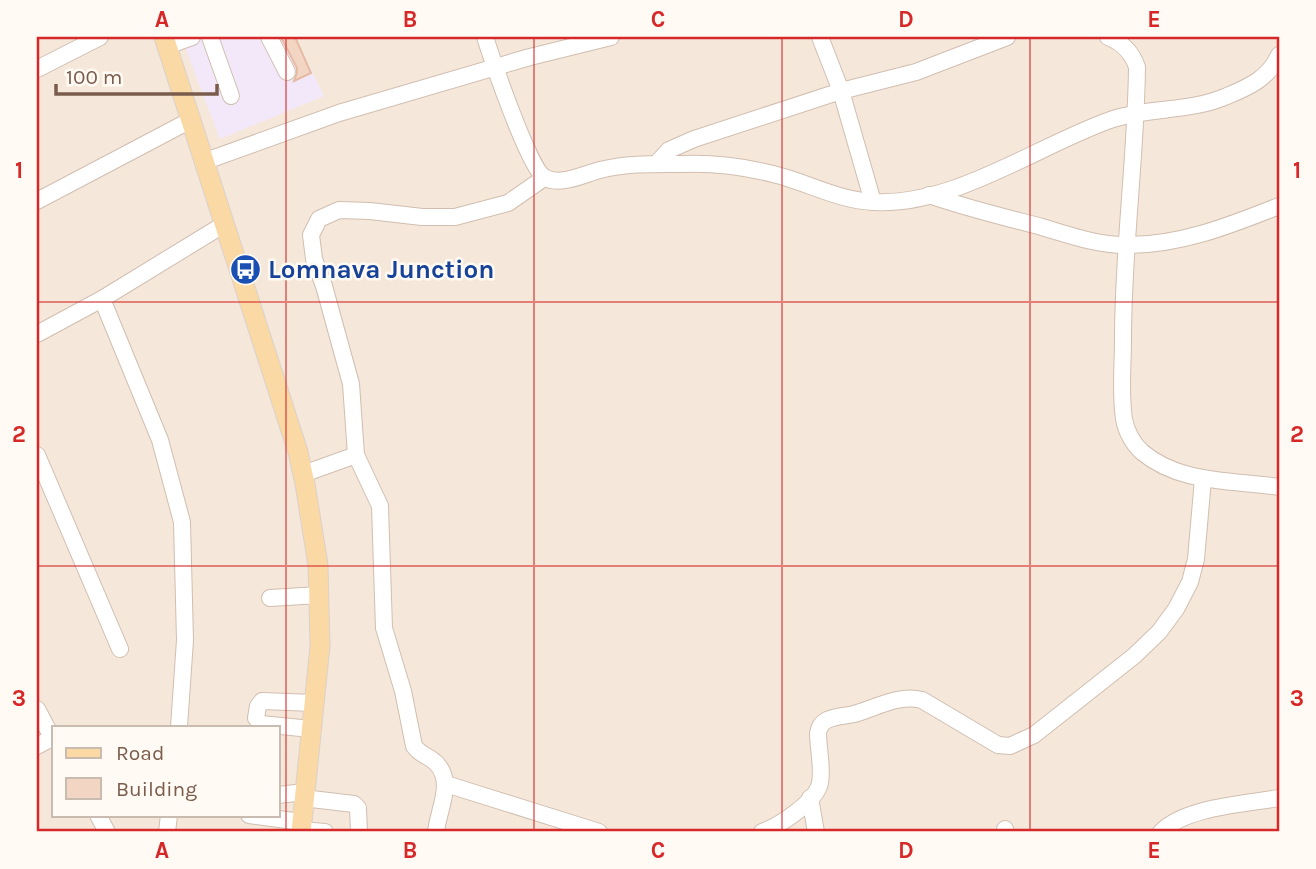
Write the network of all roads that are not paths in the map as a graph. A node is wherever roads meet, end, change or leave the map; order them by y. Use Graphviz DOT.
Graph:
graph roads {
  1 [pos="100,37"];
  2 [pos="192,37"];
  3 [pos="210,37"];
  4 [pos="269,37"];
  5 [pos="485,37"];
  6 [pos="611,37"];
  7 [pos="820,37"];
  8 [pos="1007,37"];
  9 [pos="1108,37"];
  10 [pos="165,42"];
  11 [pos="1279,55"];
  12 [pos="495,68"];
  13 [pos="37,69"];
  14 [pos="287,72"];
  15 [pos="841,91"];
  16 [pos="231,96"];
  17 [pos="1134,114"];
  18 [pos="190,121"];
  19 [pos="203,162"];
  20 [pos="656,164"];
  21 [pos="544,178"];
  22 [pos="929,195"];
  23 [pos="37,201"];
  24 [pos="873,202"];
  25 [pos="1279,206"];
  26 [pos="223,225"];
  27 [pos="1126,245"];
  28 [pos="102,299"];
  29 [pos="37,334"];
  30 [pos="37,454"];
  31 [pos="356,455"];
  32 [pos="303,474"];
  33 [pos="1203,479"];
  34 [pos="1279,487"];
  35 [pos="318,595"];
  36 [pos="270,598"];
  37 [pos="120,649"];
  38 [pos="305,703"];
  39 [pos="37,709"];
  40 [pos="179,726"];
  41 [pos="302,728"];
  42 [pos="52,737"];
  43 [pos="446,784"];
  44 [pos="292,795"];
  45 [pos="810,798"];
  46 [pos="1279,798"];
  47 [pos="98,816"];
  48 [pos="257,816"];
  49 [pos="280,819"];
  50 [pos="301,828"];
  51 [pos="581,830"];
  52 [pos="107,832"];
  53 [pos="325,832"];
  54 [pos="359,832"];
  55 [pos="436,832"];
  56 [pos="598,832"];
  57 [pos="762,832"];
  58 [pos="816,832"];
  59 [pos="1161,832"];
  1 -- 13 [label="street"];
  2 -- 10 [label="street"];
  3 -- 16 [label="street"];
  4 -- 14 [label="street"];
  5 -- 12 [label="street"];
  6 -- 12 [label="street"];
  7 -- 15 [label="street"];
  8 -- 15 [label="street"];
  9 -- 17 [label="street"];
  10 -- 18 [label="main road"];
  11 -- 17 [label="street"];
  12 -- 19 [label="street"];
  12 -- 21 [label="street"];
  15 -- 20 [label="street"];
  15 -- 24 [label="street"];
  17 -- 22 [label="street"];
  17 -- 27 [label="street"];
  18 -- 19 [label="main road"];
  18 -- 23 [label="street"];
  19 -- 26 [label="main road"];
  20 -- 21 [label="street"];
  20 -- 24 [label="street"];
  21 -- 31 [label="street"];
  22 -- 24 [label="street"];
  22 -- 27 [label="street"];
  25 -- 27 [label="street"];
  26 -- 28 [label="street"];
  26 -- 32 [label="main road"];
  27 -- 33 [label="street"];
  28 -- 29 [label="street"];
  28 -- 40 [label="street"];
  30 -- 37 [label="street"];
  31 -- 32 [label="street"];
  31 -- 43 [label="street"];
  32 -- 35 [label="main road"];
  33 -- 34 [label="street"];
  33 -- 45 [label="street"];
  35 -- 36 [label="street"];
  35 -- 38 [label="main road"];
  38 -- 41 [label="main road"];
  38 -- 41 [label="street"];
  39 -- 42 [label="street"];
  41 -- 44 [label="main road"];
  43 -- 51 [label="street"];
  43 -- 55 [label="street"];
  44 -- 49 [label="street"];
  44 -- 50 [label="main road"];
  44 -- 54 [label="street"];
  45 -- 57 [label="street"];
  45 -- 58 [label="street"];
  46 -- 59 [label="street"];
  47 -- 52 [label="street"];
  48 -- 49 [label="street"];
  49 -- 50 [label="street"];
  50 -- 53 [label="street"];
  51 -- 56 [label="street"];
}
